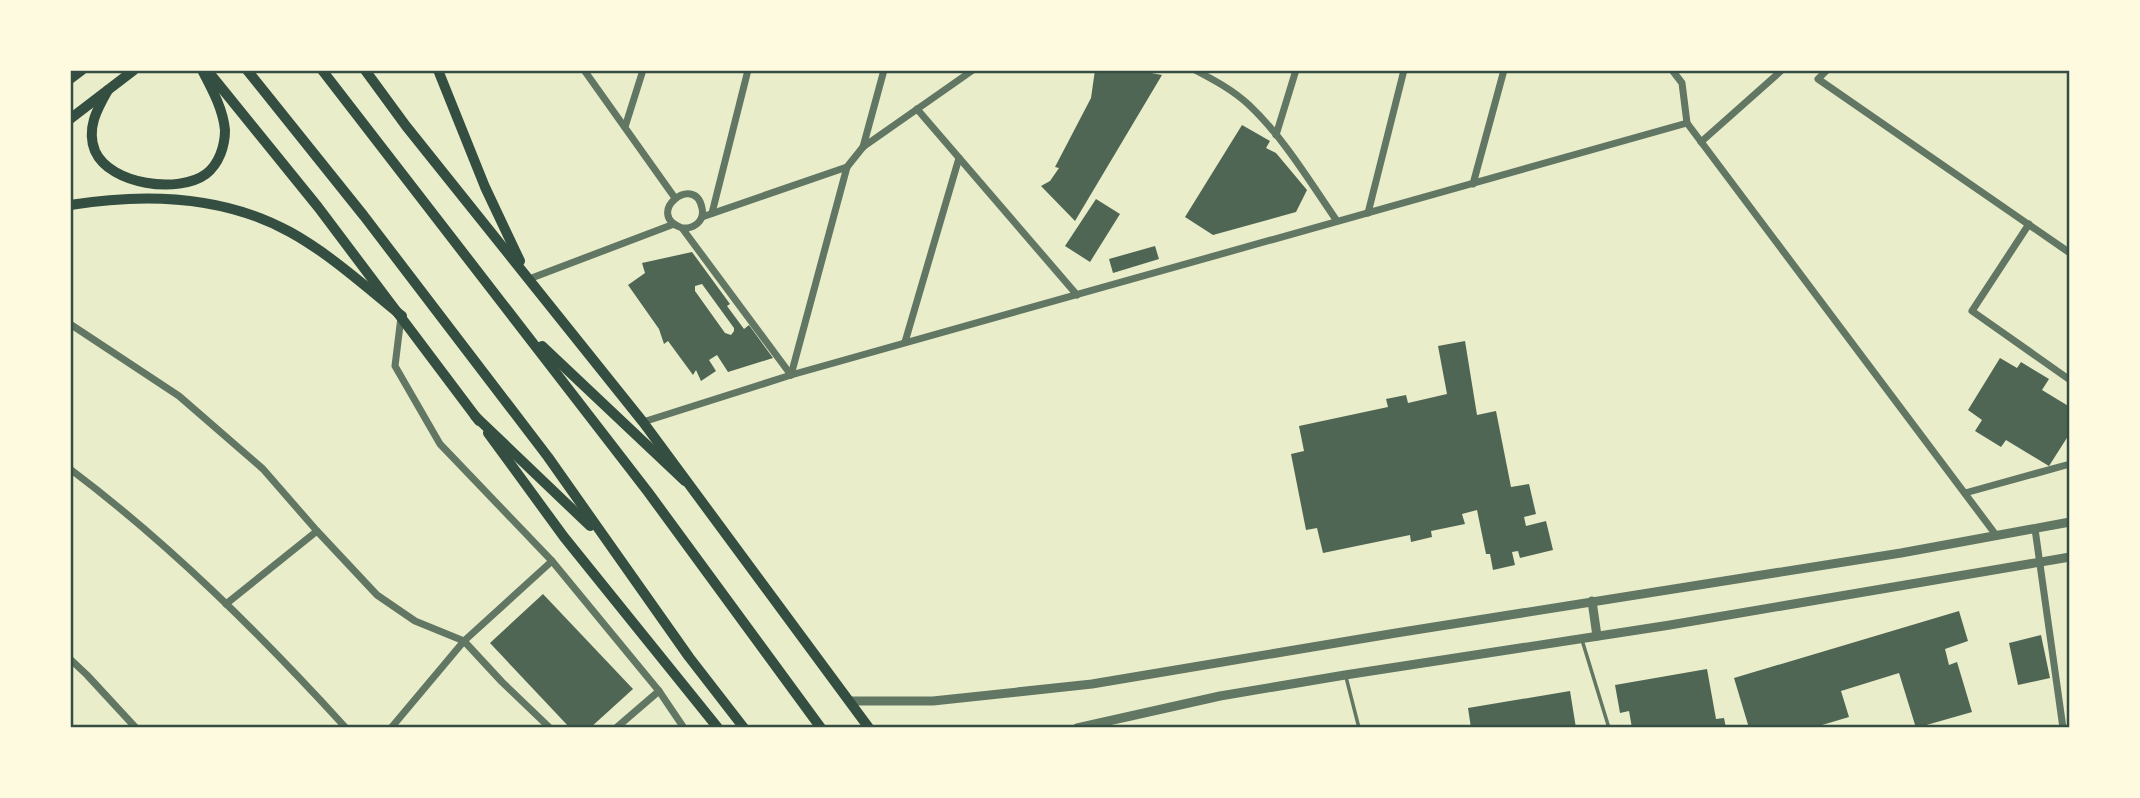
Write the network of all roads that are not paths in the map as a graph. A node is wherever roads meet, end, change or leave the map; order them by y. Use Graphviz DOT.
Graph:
graph roads {
  1 [pos="134,70"];
  2 [pos="205,70"];
  3 [pos="247,70"];
  4 [pos="322,70"];
  5 [pos="365,70"];
  6 [pos="438,70"];
  7 [pos="584,70"];
  8 [pos="643,70"];
  9 [pos="748,70"];
  10 [pos="884,70"];
  11 [pos="973,70"];
  12 [pos="1195,70"];
  13 [pos="1296,70"];
  14 [pos="1404,70"];
  15 [pos="1504,70"];
  16 [pos="1672,70"];
  17 [pos="1782,70"];
  18 [pos="1827,70"];
  19 [pos="108,90"];
  20 [pos="917,109"];
  21 [pos="70,119"];
  22 [pos="1687,122"];
  23 [pos="625,127"];
  24 [pos="1276,135"];
  25 [pos="1701,142"];
  26 [pos="863,147"];
  27 [pos="959,158"];
  28 [pos="847,167"];
  29 [pos="1473,184"];
  30 [pos="675,198"];
  31 [pos="70,205"];
  32 [pos="712,213"];
  33 [pos="1367,213"];
  34 [pos="702,217"];
  35 [pos="1337,221"];
  36 [pos="2029,224"];
  37 [pos="678,226"];
  38 [pos="2070,253"];
  39 [pos="529,279"];
  40 [pos="1077,295"];
  41 [pos="401,316"];
  42 [pos="518,323"];
  43 [pos="70,324"];
  44 [pos="905,342"];
  45 [pos="791,374"];
  46 [pos="2070,380"];
  47 [pos="475,416"];
  48 [pos="643,422"];
  49 [pos="2070,464"];
  50 [pos="72,474"];
  51 [pos="685,481"];
  52 [pos="1965,493"];
  53 [pos="2070,522"];
  54 [pos="2035,529"];
  55 [pos="317,531"];
  56 [pos="1996,535"];
  57 [pos="609,544"];
  58 [pos="2070,558"];
  59 [pos="552,561"];
  60 [pos="2040,562"];
  61 [pos="1592,601"];
  62 [pos="226,604"];
  63 [pos="1597,636"];
  64 [pos="1581,638"];
  65 [pos="464,641"];
  66 [pos="70,659"];
  67 [pos="1345,675"];
  68 [pos="659,691"];
  69 [pos="849,701"];
  70 [pos="136,728"];
  71 [pos="346,728"];
  72 [pos="391,728"];
  73 [pos="550,728"];
  74 [pos="616,728"];
  75 [pos="684,728"];
  76 [pos="718,728"];
  77 [pos="744,728"];
  78 [pos="821,728"];
  79 [pos="869,728"];
  80 [pos="1077,728"];
  81 [pos="1359,728"];
  82 [pos="1609,728"];
  83 [pos="2063,728"];
  1 -- 19 [label="main road"];
  2 -- 19 [label="main road"];
  2 -- 41 [label="main road"];
  3 -- 57 [label="main road"];
  4 -- 42 [label="main road"];
  5 -- 39 [label="main road"];
  6 -- 39 [label="main road"];
  7 -- 23 [label="street"];
  8 -- 23 [label="street"];
  9 -- 32 [label="street"];
  10 -- 26 [label="street"];
  11 -- 20 [label="street"];
  12 -- 24 [label="street"];
  13 -- 24 [label="street"];
  14 -- 33 [label="street"];
  15 -- 29 [label="street"];
  16 -- 22 [label="street"];
  17 -- 25 [label="street"];
  18 -- 36 [label="street"];
  19 -- 21 [label="main road"];
  20 -- 26 [label="street"];
  20 -- 27 [label="street"];
  22 -- 25 [label="street"];
  22 -- 29 [label="street"];
  23 -- 30 [label="street"];
  24 -- 35 [label="street"];
  25 -- 52 [label="street"];
  26 -- 28 [label="street"];
  27 -- 40 [label="street"];
  27 -- 44 [label="street"];
  28 -- 32 [label="street"];
  28 -- 45 [label="street"];
  29 -- 33 [label="street"];
  30 -- 34 [label="street"];
  30 -- 37 [label="street"];
  31 -- 41 [label="main road"];
  32 -- 34 [label="street"];
  33 -- 35 [label="street"];
  34 -- 37 [label="street"];
  35 -- 40 [label="street"];
  36 -- 38 [label="street"];
  36 -- 46 [label="street"];
  37 -- 39 [label="street"];
  37 -- 45 [label="street"];
  39 -- 48 [label="main road"];
  40 -- 44 [label="street"];
  41 -- 47 [label="main road"];
  41 -- 59 [label="street"];
  42 -- 51 [label="main road"];
  42 -- 78 [label="main road"];
  43 -- 55 [label="street"];
  44 -- 45 [label="street"];
  45 -- 48 [label="street"];
  47 -- 57 [label="main road"];
  47 -- 76 [label="main road"];
  48 -- 51 [label="main road"];
  49 -- 52 [label="street"];
  50 -- 62 [label="street"];
  51 -- 69 [label="main road"];
  52 -- 56 [label="street"];
  53 -- 54 [label="street"];
  54 -- 56 [label="street"];
  54 -- 60 [label="street"];
  55 -- 62 [label="street"];
  55 -- 65 [label="street"];
  56 -- 61 [label="street"];
  57 -- 77 [label="main road"];
  58 -- 60 [label="street"];
  59 -- 65 [label="street"];
  59 -- 68 [label="street"];
  60 -- 63 [label="street"];
  60 -- 83 [label="street"];
  61 -- 63 [label="street"];
  61 -- 69 [label="street"];
  62 -- 71 [label="street"];
  63 -- 64 [label="street"];
  64 -- 67 [label="street"];
  64 -- 82 [label="lane"];
  65 -- 72 [label="street"];
  65 -- 73 [label="street"];
  66 -- 70 [label="street"];
  67 -- 80 [label="street"];
  67 -- 81 [label="lane"];
  68 -- 74 [label="street"];
  68 -- 75 [label="street"];
  69 -- 79 [label="main road"];
}
